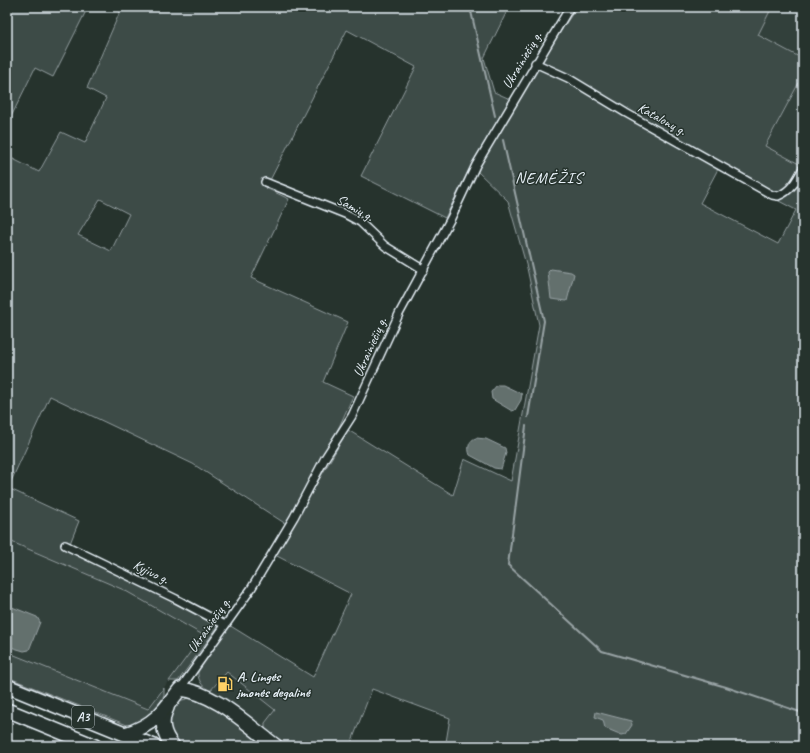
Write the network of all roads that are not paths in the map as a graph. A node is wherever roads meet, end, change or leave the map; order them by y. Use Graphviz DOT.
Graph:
graph roads {
  1 [pos="570,7"];
  2 [pos="535,63"];
  3 [pos="803,168"];
  4 [pos="265,182"];
  5 [pos="424,270"];
  6 [pos="64,545"];
  7 [pos="225,625"];
  8 [pos="7,686"];
  9 [pos="180,689"];
  10 [pos="168,704"];
  11 [pos="7,710"];
  12 [pos="125,734"];
  13 [pos="95,746"];
  14 [pos="154,746"];
  15 [pos="172,746"];
  16 [pos="276,746"];
  1 -- 2 [label="street, Ukrainiečių g."];
  2 -- 3 [label="street, Katalonų g."];
  2 -- 5 [label="street, Ukrainiečių g."];
  4 -- 5 [label="street, Samių g."];
  5 -- 7 [label="street, Ukrainiečių g."];
  6 -- 7 [label="street, Kyjivo g."];
  7 -- 9 [label="street, Ukrainiečių g."];
  8 -- 12 [label="highway, A3"];
  9 -- 10 [label="highway"];
  9 -- 16 [label="highway"];
  10 -- 12 [label="highway"];
  10 -- 15 [label="highway"];
  11 -- 13 [label="highway, A3"];
  12 -- 14 [label="highway, A3"];
}
